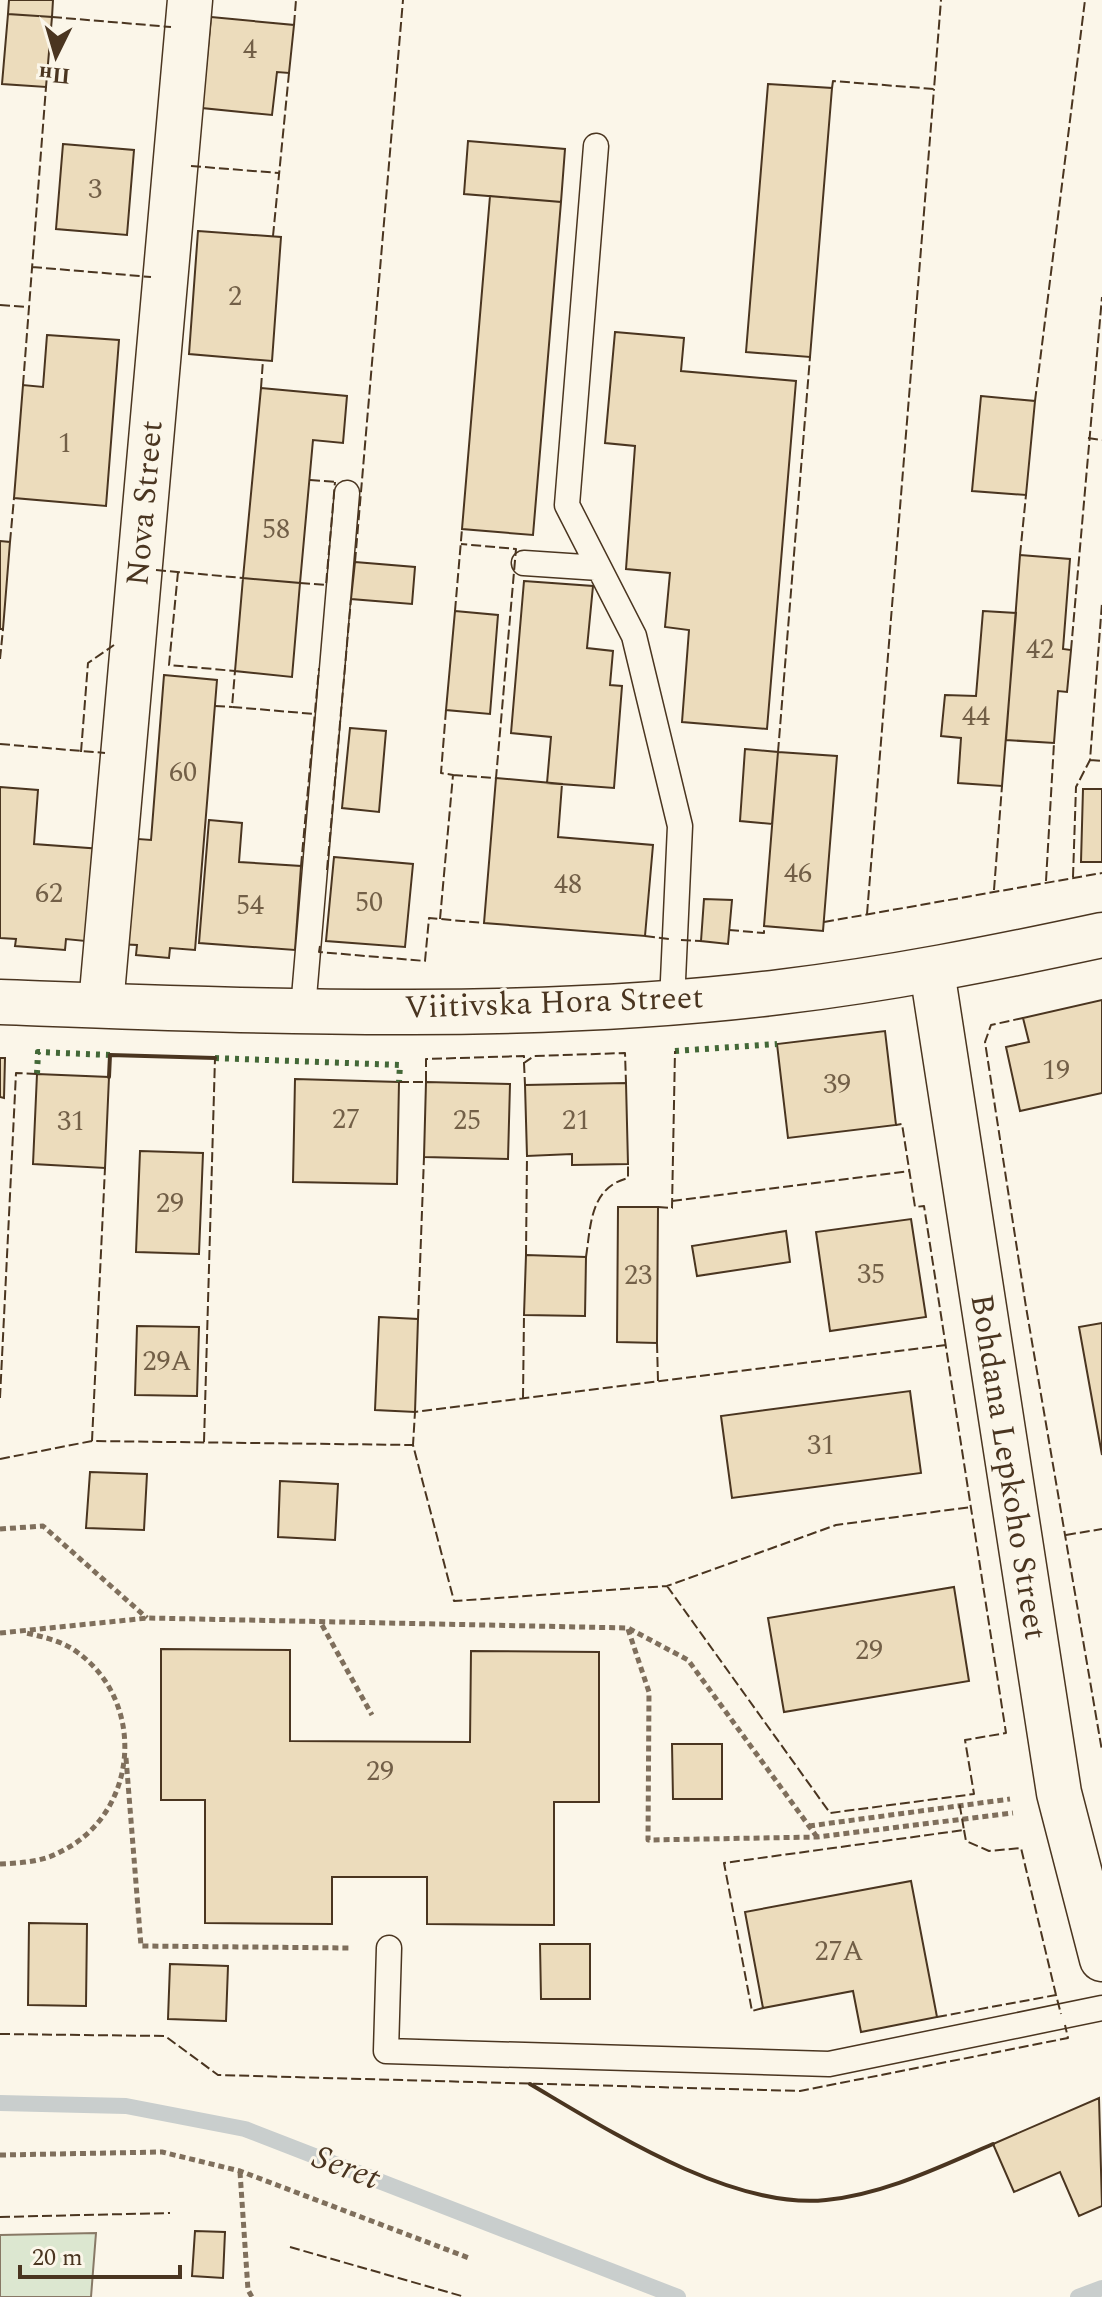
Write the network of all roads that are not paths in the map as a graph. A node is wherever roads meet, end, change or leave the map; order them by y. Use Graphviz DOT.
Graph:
graph roads {
  1 [pos="190,0"];
  2 [pos="596,146"];
  3 [pos="347,493"];
  4 [pos="524,563"];
  5 [pos="599,568"];
  6 [pos="1102,935"];
  7 [pos="932,971"];
  8 [pos="0,1002"];
  9 [pos="672,1002"];
  10 [pos="101,1005"];
  11 [pos="303,1009"];
  12 [pos="389,1948"];
  13 [pos="1102,1959"];
  14 [pos="1102,2008"];
  1 -- 10 [label="street, Nova Street"];
  2 -- 5 [label="lane"];
  3 -- 11 [label="lane"];
  4 -- 5 [label="lane"];
  5 -- 9 [label="lane"];
  6 -- 7 [label="street, Viitivska Hora Street"];
  7 -- 9 [label="street, Viitivska Hora Street"];
  7 -- 13 [label="street, Bohdana Lepkoho Street"];
  8 -- 10 [label="street, Viitivska Hora Street"];
  9 -- 11 [label="street, Viitivska Hora Street"];
  10 -- 11 [label="street, Viitivska Hora Street"];
  12 -- 14 [label="lane"];
}
